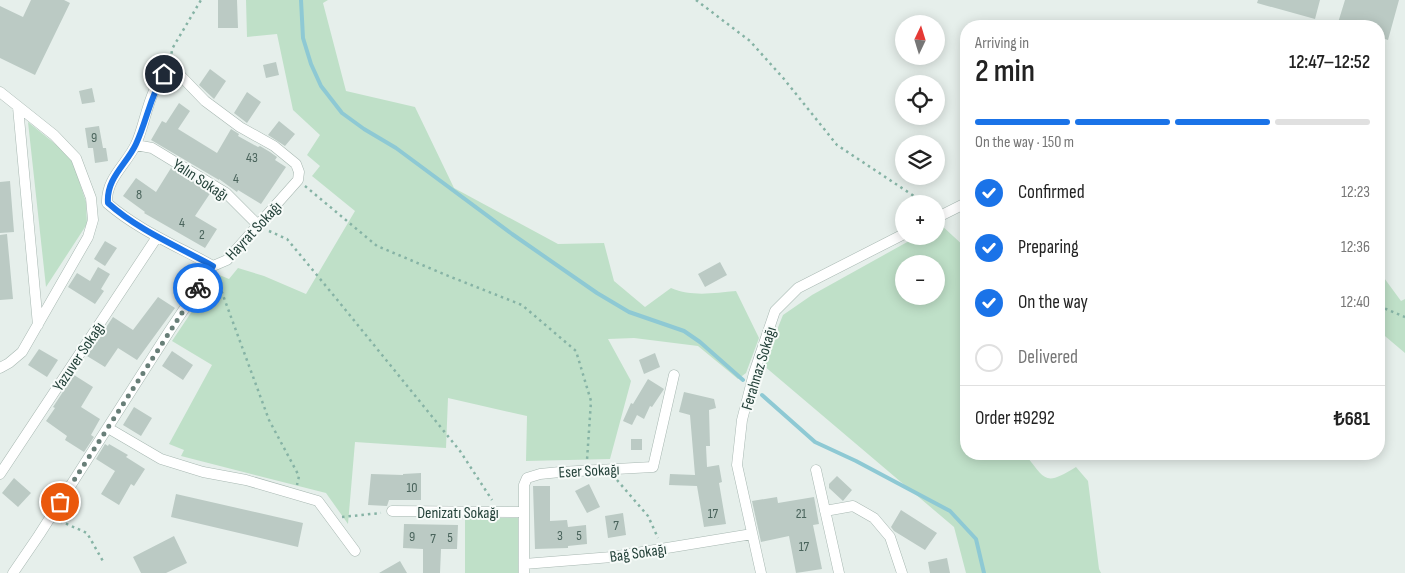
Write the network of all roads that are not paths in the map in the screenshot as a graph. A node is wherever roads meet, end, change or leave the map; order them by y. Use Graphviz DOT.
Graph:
graph roads {
  1 [pos="0,92"];
  2 [pos="18,107"];
  3 [pos="136,145"];
  4 [pos="960,206"];
  5 [pos="945,214"];
  6 [pos="259,226"];
  7 [pos="156,237"];
  8 [pos="895,239"];
  9 [pos="213,266"];
  10 [pos="38,325"];
  11 [pos="0,368"];
  12 [pos="674,375"];
  13 [pos="108,428"];
  14 [pos="816,470"];
  15 [pos="0,474"];
  16 [pos="392,511"];
  17 [pos="825,511"];
  18 [pos="523,512"];
  19 [pos="752,534"];
  20 [pos="354,551"];
  21 [pos="524,568"];
  22 [pos="13,573"];
  23 [pos="760,573"];
  24 [pos="839,573"];
  25 [pos="902,573"];
  1 -- 2 [label="street"];
  2 -- 10 [label="street"];
  2 -- 10 [label="street"];
  3 -- 6 [label="street, Yalın Sokağı"];
  3 -- 6 [label="street, Hayrat Sokağı"];
  3 -- 7 [label="street"];
  4 -- 5 [label="street"];
  6 -- 9 [label="street, Hayrat Sokağı"];
  7 -- 9 [label="street"];
  7 -- 15 [label="street, Yazuver Sokağı"];
  8 -- 19 [label="street, Ferahnaz Sokağı"];
  9 -- 13 [label="street, Hayrat Sokağı"];
  10 -- 11 [label="street"];
  12 -- 18 [label="street, Eser Sokağı"];
  13 -- 20 [label="street"];
  13 -- 22 [label="street, Hayrat Sokağı"];
  14 -- 17 [label="street"];
  16 -- 18 [label="street, Denizatı Sokağı"];
  17 -- 24 [label="street"];
  17 -- 25 [label="street"];
  18 -- 21 [label="street, Eser Sokağı"];
  19 -- 21 [label="street, Bağ Sokağı"];
  19 -- 23 [label="street, Ferahnaz Sokağı"];
}
